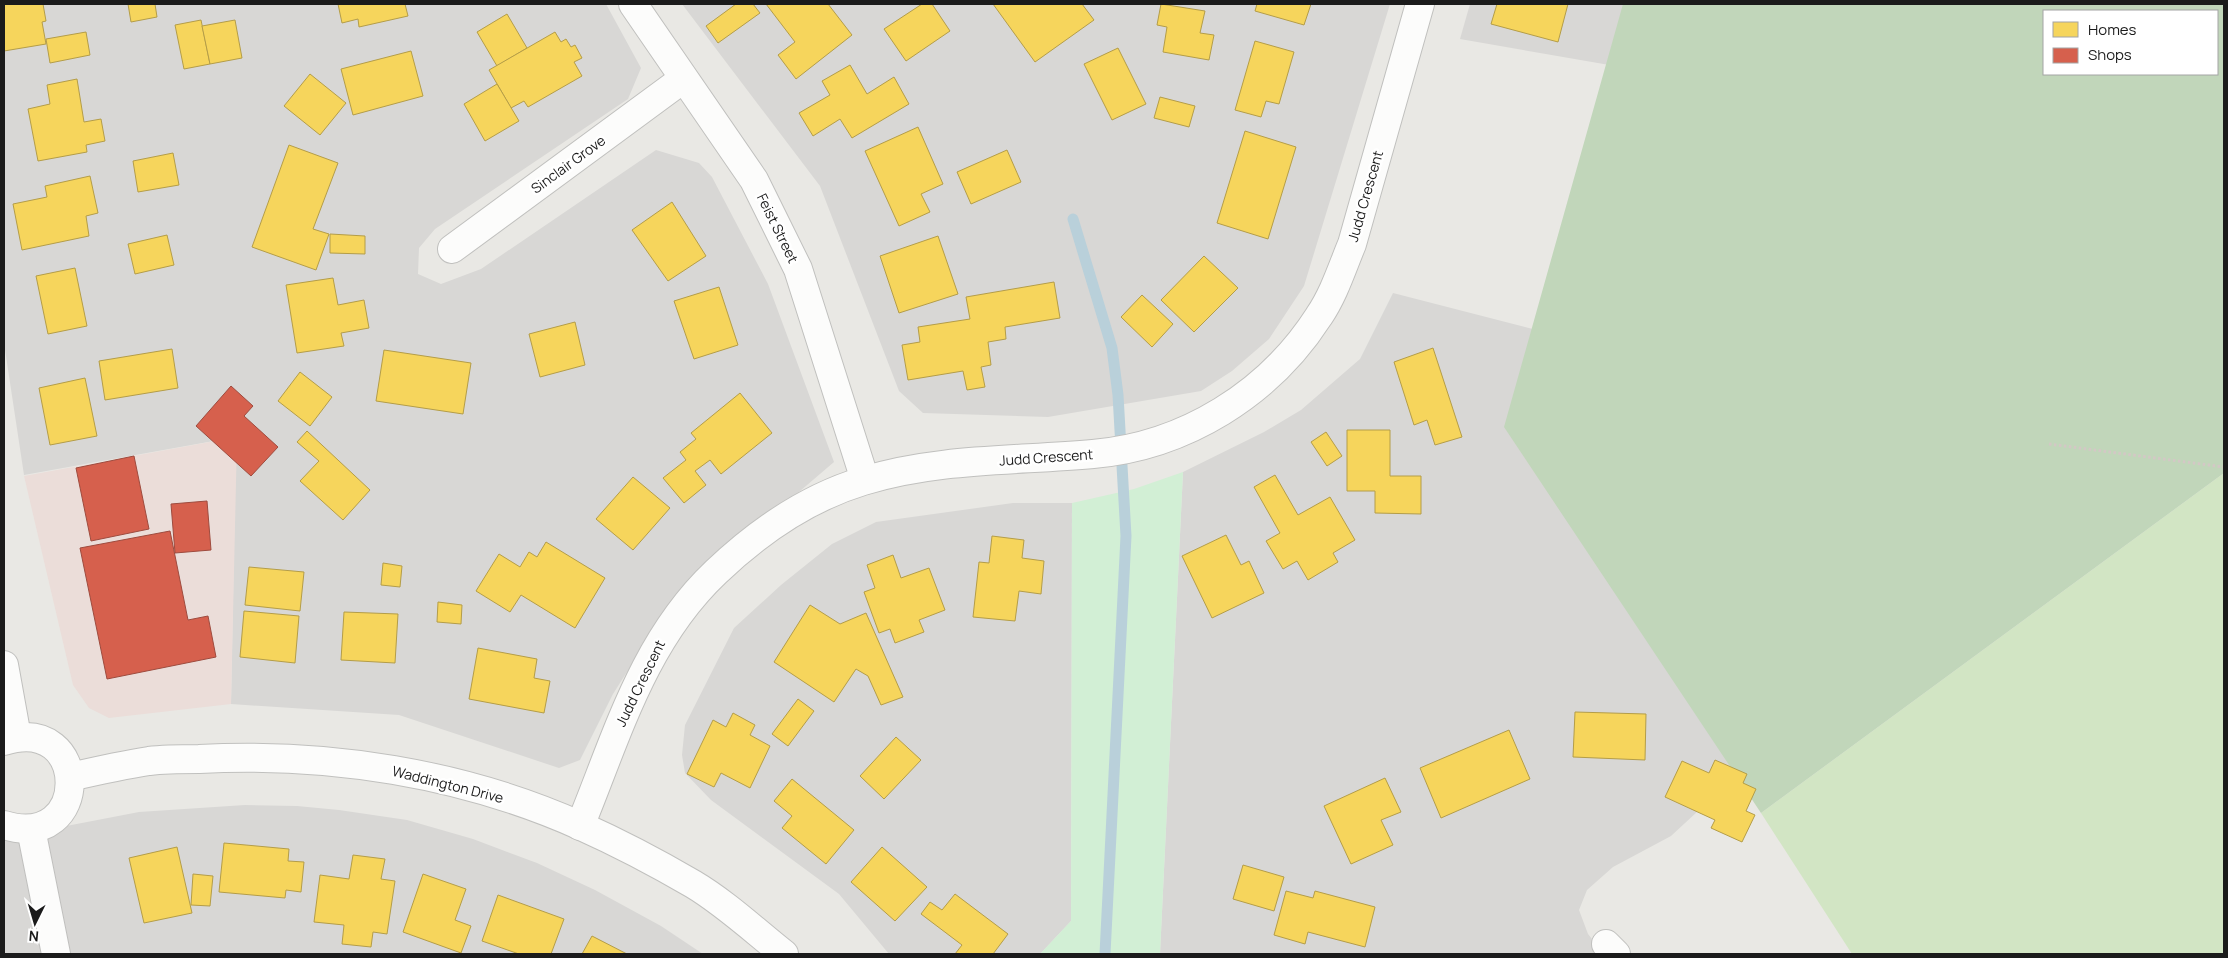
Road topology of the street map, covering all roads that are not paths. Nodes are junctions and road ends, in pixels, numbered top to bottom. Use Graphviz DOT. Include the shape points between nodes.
graph roads {
  1 [pos="633,4"];
  2 [pos="1420,4"];
  3 [pos="683,80"];
  4 [pos="452,249"];
  5 [pos="866,480"];
  6 [pos="4,665"];
  7 [pos="10,739"];
  8 [pos="70,777"];
  9 [pos="4,825"];
  10 [pos="580,826"];
  11 [pos="31,829"];
  12 [pos="56,954"];
  13 [pos="784,954"];
  1 -- 3 [label="street, Feist Street"];
  2 -- 5 [label="street, Judd Crescent" via="1352,244 1338,280 1321,314 1276,370 1225,410 1196,426 1149,444 1103,453 912,469"];
  3 -- 4 [label="street, Sinclair Grove"];
  3 -- 5 [label="street, Feist Street" via="754,180 798,269"];
  5 -- 10 [label="street, Judd Crescent" via="834,491 771,526 714,573 689,601 665,632 637,684"];
  6 -- 7 [label="street"];
  7 -- 8 [label="street" via="32,736 52,746 66,763"];
  8 -- 10 [label="street, Waddington Drive" via="150,761 251,756 317,760 382,768 448,782 510,799"];
  8 -- 11 [label="street" via="70,792 65,805 44,825"];
  9 -- 11 [label="street"];
  10 -- 13 [label="street, Waddington Drive" via="694,885"];
  11 -- 12 [label="street"];
}
